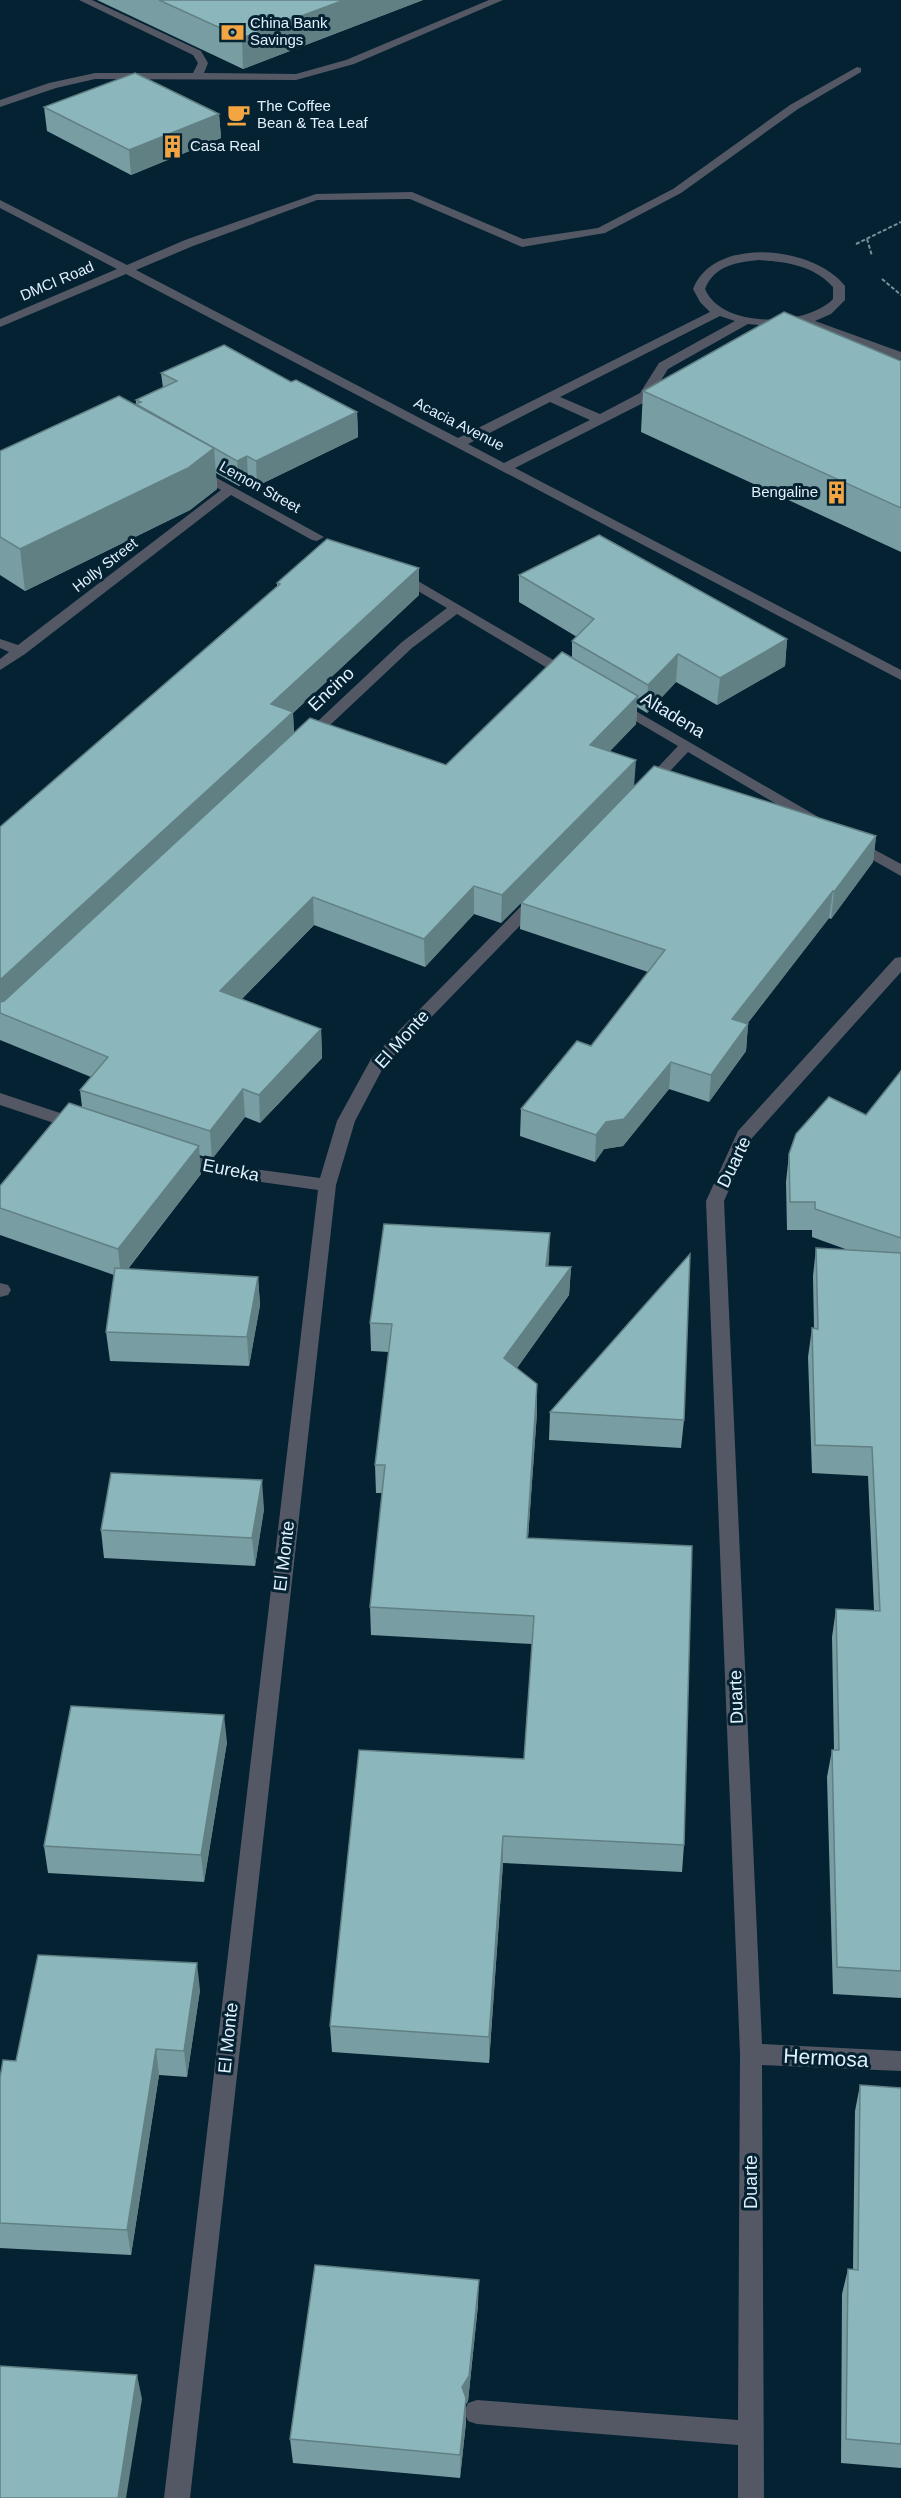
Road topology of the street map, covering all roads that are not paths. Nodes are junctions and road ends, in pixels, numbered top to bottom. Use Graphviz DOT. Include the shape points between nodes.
graph roads {
  1 [pos="84,0"];
  2 [pos="498,0"];
  3 [pos="857,70"];
  4 [pos="196,78"];
  5 [pos="0,104"];
  6 [pos="0,203"];
  7 [pos="126,270"];
  8 [pos="719,312"];
  9 [pos="745,321"];
  10 [pos="803,321"];
  11 [pos="0,323"];
  12 [pos="901,356"];
  13 [pos="550,397"];
  14 [pos="599,419"];
  15 [pos="459,443"];
  16 [pos="180,462"];
  17 [pos="506,467"];
  18 [pos="229,490"];
  19 [pos="316,537"];
  20 [pos="384,566"];
  21 [pos="456,608"];
  22 [pos="0,643"];
  23 [pos="20,651"];
  24 [pos="0,666"];
  25 [pos="901,676"];
  26 [pos="586,686"];
  27 [pos="606,698"];
  28 [pos="686,746"];
  29 [pos="295,750"];
  30 [pos="636,797"];
  31 [pos="901,870"];
  32 [pos="544,892"];
  33 [pos="901,962"];
  34 [pos="0,1099"];
  35 [pos="99,1132"];
  36 [pos="165,1154"];
  37 [pos="327,1185"];
  38 [pos="751,2054"];
  39 [pos="901,2061"];
  40 [pos="477,2412"];
  41 [pos="751,2434"];
  42 [pos="177,2498"];
  43 [pos="751,2498"];
  1 -- 4 [label="street" via="197,53 202,63"];
  2 -- 4 [label="street" via="350,62 296,76"];
  3 -- 7 [label="street, DMCI Road" via="794,107 677,191 601,231 522,243 412,195 316,197 250,219"];
  4 -- 5 [label="street" via="94,76 53,85"];
  6 -- 7 [label="street, Acacia Avenue"];
  7 -- 11 [label="street, DMCI Road"];
  7 -- 15 [label="street, Acacia Avenue"];
  8 -- 9 [label="street"];
  8 -- 10 [label="street" via="705,301 699,289 702,277 735,259 784,257 829,273 840,286 839,300 826,312"];
  8 -- 13 [label="street"];
  9 -- 10 [label="street"];
  9 -- 14 [label="street" via="663,366 649,393"];
  10 -- 12 [label="street"];
  13 -- 14 [label="street"];
  13 -- 15 [label="street"];
  14 -- 17 [label="street"];
  15 -- 17 [label="street, Acacia Avenue"];
  16 -- 18 [label="street, Lemon Street"];
  17 -- 25 [label="street, Acacia Avenue"];
  18 -- 19 [label="street, Lemon Street"];
  18 -- 23 [label="street, Holly Street"];
  20 -- 21 [label="street"];
  21 -- 26 [label="street"];
  21 -- 29 [label="street, Encino" via="407,645"];
  22 -- 23 [label="street"];
  23 -- 24 [label="street, Holly Street"];
  27 -- 28 [label="street, Altadena"];
  28 -- 30 [label="street"];
  28 -- 31 [label="street, Altadena"];
  32 -- 37 [label="street, El Monte" via="377,1063 346,1122"];
  33 -- 38 [label="street, Duarte" via="744,1136 716,1201"];
  34 -- 35 [label="street"];
  36 -- 37 [label="street, Eureka" via="198,1165"];
  37 -- 42 [label="street, El Monte"];
  38 -- 39 [label="street, Hermosa"];
  38 -- 41 [label="street, Duarte"];
  40 -- 41 [label="street"];
  41 -- 43 [label="street, Duarte"];
}
